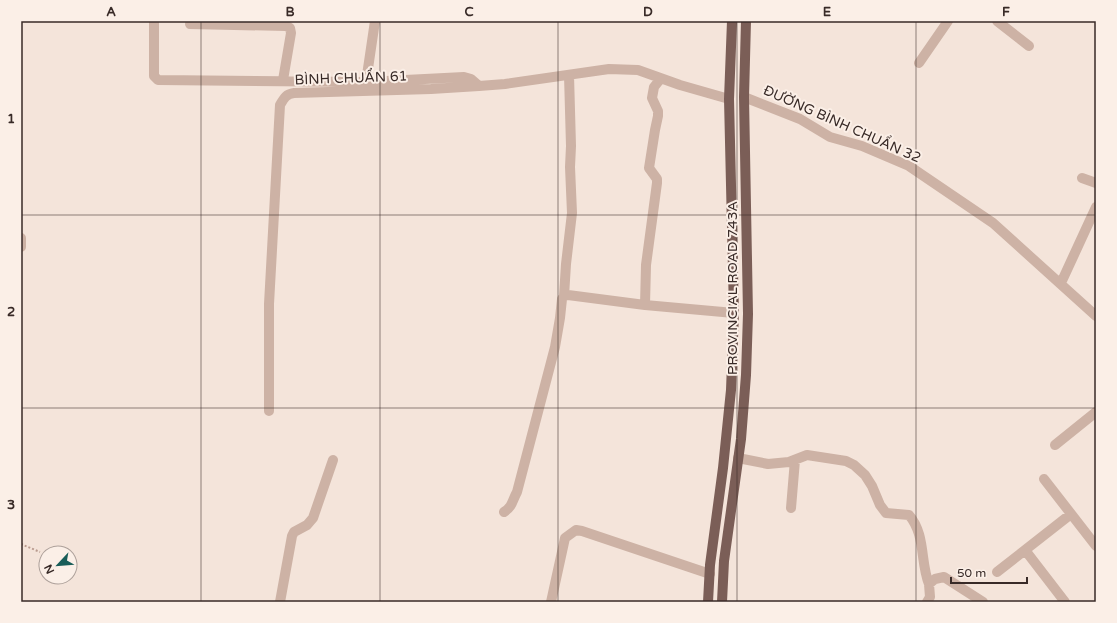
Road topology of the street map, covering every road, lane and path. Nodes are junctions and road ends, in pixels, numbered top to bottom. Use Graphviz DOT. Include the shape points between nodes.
graph roads {
  1 [pos="154,21"];
  2 [pos="375,21"];
  3 [pos="732,21"];
  4 [pos="746,21"];
  5 [pos="948,21"];
  6 [pos="997,21"];
  7 [pos="190,24"];
  8 [pos="1029,46"];
  9 [pos="919,63"];
  10 [pos="569,75"];
  11 [pos="660,78"];
  12 [pos="283,80"];
  13 [pos="366,82"];
  14 [pos="479,86"];
  15 [pos="744,96"];
  16 [pos="729,99"];
  17 [pos="1082,178"];
  18 [pos="1096,183"];
  19 [pos="1096,207"];
  20 [pos="21,238"];
  21 [pos="21,247"];
  22 [pos="1061,283"];
  23 [pos="564,296"];
  24 [pos="645,305"];
  25 [pos="734,313"];
  26 [pos="1096,316"];
  27 [pos="269,411"];
  28 [pos="1096,412"];
  29 [pos="1055,445"];
  30 [pos="738,458"];
  31 [pos="333,460"];
  32 [pos="795,460"];
  33 [pos="1044,479"];
  34 [pos="791,508"];
  35 [pos="504,512"];
  36 [pos="1072,514"];
  37 [pos="21,544"];
  38 [pos="1096,546"];
  39 [pos="1026,550"];
  40 [pos="38,551"];
  41 [pos="997,572"];
  42 [pos="710,574"];
  43 [pos="929,584"];
  44 [pos="280,602"];
  45 [pos="551,602"];
  46 [pos="708,602"];
  47 [pos="722,602"];
  48 [pos="927,602"];
  49 [pos="983,602"];
  50 [pos="1065,602"];
  1 -- 12 [label="street" via="154,76 158,80"];
  2 -- 13 [label="street"];
  3 -- 16 [label="main road, PROVINCIAL ROAD 743A"];
  4 -- 15 [label="main road, PROVINCIAL ROAD 743A"];
  5 -- 9 [label="street"];
  6 -- 8 [label="street"];
  7 -- 12 [label="street" via="290,28"];
  10 -- 11 [label="street, BÌNH CHUẨN 61" via="609,69 638,70"];
  10 -- 14 [label="street, BÌNH CHUẨN 61"];
  10 -- 23 [label="street" via="572,213"];
  11 -- 16 [label="street, BÌNH CHUẨN 61"];
  11 -- 24 [label="street" via="654,87 652,98 658,116 649,168 657,183 646,265"];
  12 -- 13 [label="street"];
  13 -- 14 [label="street" via="464,77"];
  14 -- 27 [label="street, BÌNH CHUẨN 61" via="423,90 294,92 284,98 280,105 269,304"];
  15 -- 22 [label="street, ĐƯỜNG BÌNH CHUẨN 32" via="800,119 830,136 862,146 909,166 993,223"];
  15 -- 30 [label="main road, PROVINCIAL ROAD 743A" via="748,314 746,375"];
  16 -- 25 [label="main road, PROVINCIAL ROAD 743A"];
  17 -- 18 [label="street"];
  19 -- 22 [label="street"];
  20 -- 21 [label="street"];
  22 -- 26 [label="street, ĐƯỜNG BÌNH CHUẨN 32"];
  23 -- 24 [label="street"];
  23 -- 35 [label="street" via="554,347 517,492 512,504"];
  24 -- 25 [label="street"];
  25 -- 42 [label="main road, PROVINCIAL ROAD 743A" via="731,390"];
  28 -- 29 [label="street"];
  30 -- 32 [label="street" via="768,464"];
  30 -- 47 [label="main road, PROVINCIAL ROAD 743A" via="724,561"];
  31 -- 44 [label="street" via="313,518 292,536"];
  32 -- 34 [label="street"];
  32 -- 43 [label="street" via="807,455 846,461 865,475 886,513 910,516 920,535 925,575"];
  33 -- 36 [label="street"];
  36 -- 38 [label="street"];
  36 -- 39 [label="street"];
  37 -- 40 [label="path"];
  39 -- 41 [label="street"];
  39 -- 50 [label="street"];
  42 -- 45 [label="street" via="576,530 565,538"];
  42 -- 46 [label="main road, PROVINCIAL ROAD 743A"];
  43 -- 48 [label="street" via="930,598"];
  43 -- 49 [label="street" via="944,577"];
}
